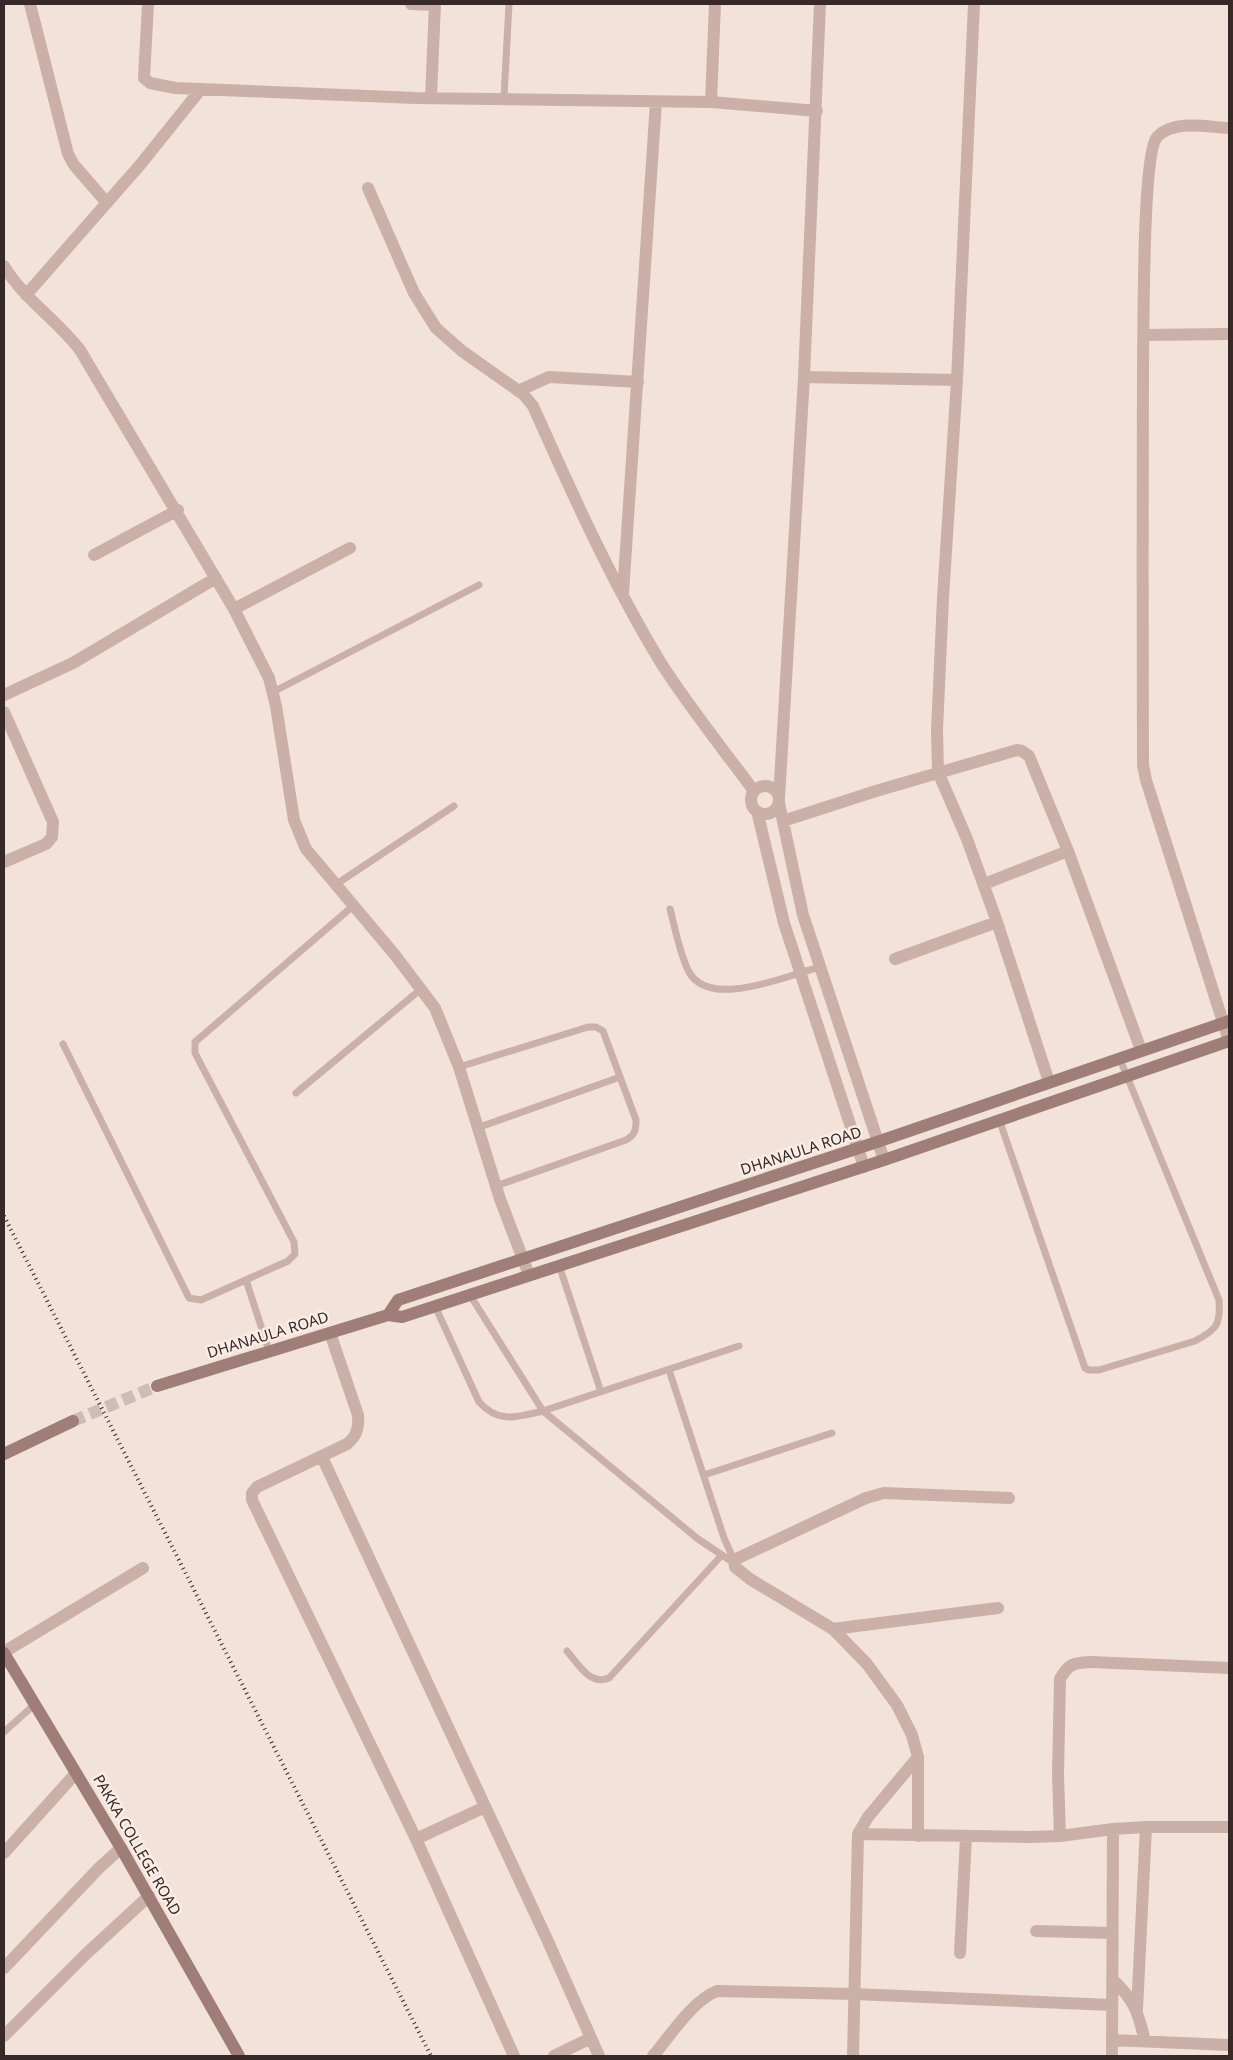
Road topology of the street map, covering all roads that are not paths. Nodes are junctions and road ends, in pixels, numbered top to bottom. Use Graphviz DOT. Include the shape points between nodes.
graph roads {
  1 [pos="30,4"];
  2 [pos="148,4"];
  3 [pos="411,4"];
  4 [pos="435,4"];
  5 [pos="508,4"];
  6 [pos="715,4"];
  7 [pos="820,4"];
  8 [pos="974,4"];
  9 [pos="201,89"];
  10 [pos="431,97"];
  11 [pos="504,98"];
  12 [pos="656,102"];
  13 [pos="711,102"];
  14 [pos="817,111"];
  15 [pos="1229,128"];
  16 [pos="368,188"];
  17 [pos="107,203"];
  18 [pos="4,266"];
  19 [pos="26,295"];
  20 [pos="1229,334"];
  21 [pos="1144,335"];
  22 [pos="804,377"];
  23 [pos="957,380"];
  24 [pos="638,382"];
  25 [pos="518,391"];
  26 [pos="178,510"];
  27 [pos="350,548"];
  28 [pos="94,555"];
  29 [pos="216,578"];
  30 [pos="479,585"];
  31 [pos="623,594"];
  32 [pos="234,609"];
  33 [pos="273,692"];
  34 [pos="4,695"];
  35 [pos="4,712"];
  36 [pos="938,772"];
  37 [pos="754,792"];
  38 [pos="779,801"];
  39 [pos="454,806"];
  40 [pos="756,811"];
  41 [pos="782,821"];
  42 [pos="1068,851"];
  43 [pos="4,862"];
  44 [pos="984,884"];
  45 [pos="335,885"];
  46 [pos="353,906"];
  47 [pos="670,909"];
  48 [pos="998,922"];
  49 [pos="894,959"];
  50 [pos="820,967"];
  51 [pos="799,972"];
  52 [pos="421,989"];
  53 [pos="1226,1022"];
  54 [pos="1229,1041"];
  55 [pos="62,1044"];
  56 [pos="1141,1050"];
  57 [pos="1119,1057"];
  58 [pos="458,1067"];
  59 [pos="620,1077"];
  60 [pos="1127,1077"];
  61 [pos="1049,1082"];
  62 [pos="296,1093"];
  63 [pos="1000,1122"];
  64 [pos="478,1128"];
  65 [pos="877,1142"];
  66 [pos="857,1149"];
  67 [pos="884,1160"];
  68 [pos="864,1167"];
  69 [pos="496,1186"];
  70 [pos="522,1260"];
  71 [pos="558,1265"];
  72 [pos="529,1275"];
  73 [pos="246,1280"];
  74 [pos="470,1295"];
  75 [pos="435,1306"];
  76 [pos="388,1315"];
  77 [pos="330,1332"];
  78 [pos="739,1346"];
  79 [pos="270,1351"];
  80 [pos="669,1370"];
  81 [pos="158,1386"];
  82 [pos="601,1392"];
  83 [pos="543,1411"];
  84 [pos="74,1420"];
  85 [pos="832,1433"];
  86 [pos="4,1454"];
  87 [pos="322,1457"];
  88 [pos="704,1475"];
  89 [pos="1009,1498"];
  90 [pos="721,1556"];
  91 [pos="734,1562"];
  92 [pos="143,1568"];
  93 [pos="998,1608"];
  94 [pos="834,1629"];
  95 [pos="567,1651"];
  96 [pos="5,1657"];
  97 [pos="1229,1668"];
  98 [pos="34,1704"];
  99 [pos="4,1732"];
  100 [pos="918,1757"];
  101 [pos="76,1773"];
  102 [pos="485,1807"];
  103 [pos="1146,1826"];
  104 [pos="1229,1827"];
  105 [pos="1113,1828"];
  106 [pos="858,1834"];
  107 [pos="918,1836"];
  108 [pos="1060,1836"];
  109 [pos="966,1837"];
  110 [pos="416,1838"];
  111 [pos="121,1848"];
  112 [pos="4,1854"];
  113 [pos="148,1896"];
  114 [pos="1036,1930"];
  115 [pos="1112,1933"];
  116 [pos="960,1953"];
  117 [pos="4,1968"];
  118 [pos="1112,1978"];
  119 [pos="854,1994"];
  120 [pos="1112,2005"];
  121 [pos="1137,2010"];
  122 [pos="4,2036"];
  123 [pos="590,2038"];
  124 [pos="1112,2040"];
  125 [pos="1145,2041"];
  126 [pos="1229,2045"];
  127 [pos="239,2056"];
  128 [pos="514,2056"];
  129 [pos="554,2056"];
  130 [pos="599,2056"];
  131 [pos="653,2056"];
  132 [pos="853,2056"];
  133 [pos="1112,2056"];
  1 -- 17 [label="street" via="68,154"];
  2 -- 9 [label="street" via="145,79 157,85"];
  3 -- 4 [label="street"];
  4 -- 10 [label="street"];
  5 -- 11 [label="lane"];
  6 -- 13 [label="street"];
  7 -- 14 [label="street"];
  8 -- 23 [label="street"];
  9 -- 10 [label="street"];
  9 -- 17 [label="street"];
  10 -- 11 [label="street"];
  11 -- 12 [label="street"];
  12 -- 13 [label="street"];
  12 -- 24 [label="street"];
  13 -- 14 [label="street"];
  14 -- 22 [label="street"];
  15 -- 21 [label="street" via="1172,127 1153,143 1147,206"];
  16 -- 25 [label="street" via="414,293 436,328"];
  17 -- 19 [label="street"];
  18 -- 19 [label="street"];
  19 -- 26 [label="street" via="61,327 80,350"];
  20 -- 21 [label="street"];
  21 -- 53 [label="street" via="1143,765"];
  22 -- 23 [label="street"];
  22 -- 38 [label="street"];
  23 -- 36 [label="street" via="943,598"];
  24 -- 25 [label="street" via="549,377"];
  24 -- 31 [label="street"];
  25 -- 31 [label="street" via="533,406 588,530"];
  26 -- 28 [label="street"];
  26 -- 29 [label="street"];
  27 -- 32 [label="street"];
  29 -- 32 [label="street"];
  29 -- 34 [label="street" via="73,662"];
  30 -- 33 [label="lane"];
  31 -- 37 [label="street" via="662,665"];
  32 -- 33 [label="street"];
  33 -- 45 [label="street" via="296,827 306,849"];
  35 -- 43 [label="street" via="53,822 52,837 46,844"];
  36 -- 41 [label="street"];
  36 -- 42 [label="street" via="1017,750 1024,751 1029,756"];
  36 -- 44 [label="street"];
  37 -- 38 [label="street" via="768,786 777,793"];
  37 -- 40 [label="street" via="751,802"];
  38 -- 40 [label="street" via="772,812 762,814"];
  38 -- 41 [label="street"];
  39 -- 45 [label="lane"];
  40 -- 51 [label="street"];
  41 -- 50 [label="street" via="803,915"];
  42 -- 44 [label="street"];
  42 -- 56 [label="street"];
  44 -- 48 [label="street"];
  45 -- 46 [label="street"];
  46 -- 52 [label="street"];
  46 -- 73 [label="lane" via="195,1042 195,1053 296,1248 288,1261"];
  47 -- 51 [label="lane" via="690,973 705,987 725,990 747,988"];
  48 -- 49 [label="street"];
  48 -- 61 [label="street"];
  50 -- 51 [label="lane"];
  50 -- 65 [label="street"];
  51 -- 66 [label="street"];
  52 -- 58 [label="street" via="435,1008"];
  52 -- 62 [label="lane"];
  53 -- 54 [label="street"];
  53 -- 56 [label="street, DHANAULA ROAD"];
  54 -- 60 [label="street, DHANAULA ROAD"];
  55 -- 73 [label="lane" via="184,1292 189,1298 201,1300"];
  56 -- 57 [label="street, DHANAULA ROAD"];
  57 -- 60 [label="lane"];
  57 -- 61 [label="street, DHANAULA ROAD"];
  58 -- 59 [label="lane" via="596,1027 603,1031"];
  58 -- 64 [label="street"];
  59 -- 64 [label="lane"];
  59 -- 69 [label="lane" via="636,1120 632,1136"];
  60 -- 63 [label="street, DHANAULA ROAD"];
  60 -- 63 [label="lane" via="1218,1300 1220,1315 1216,1328 1195,1341 1099,1370 1085,1368"];
  61 -- 65 [label="street, DHANAULA ROAD"];
  63 -- 67 [label="street, DHANAULA ROAD"];
  64 -- 69 [label="street"];
  65 -- 66 [label="street, DHANAULA ROAD"];
  65 -- 67 [label="street"];
  66 -- 68 [label="street"];
  66 -- 70 [label="street, DHANAULA ROAD"];
  67 -- 68 [label="street, DHANAULA ROAD"];
  68 -- 71 [label="street, DHANAULA ROAD"];
  69 -- 70 [label="street"];
  70 -- 72 [label="street"];
  70 -- 76 [label="street, DHANAULA ROAD" via="398,1300"];
  71 -- 72 [label="street, DHANAULA ROAD"];
  71 -- 82 [label="lane"];
  72 -- 74 [label="street, DHANAULA ROAD"];
  73 -- 79 [label="lane"];
  74 -- 75 [label="street, DHANAULA ROAD"];
  74 -- 83 [label="lane"];
  75 -- 76 [label="street, DHANAULA ROAD" via="402,1318"];
  75 -- 83 [label="lane" via="479,1402 488,1412 501,1417 518,1417"];
  76 -- 77 [label="street, DHANAULA ROAD"];
  77 -- 79 [label="street, DHANAULA ROAD"];
  77 -- 87 [label="street" via="359,1426 354,1438"];
  78 -- 80 [label="lane"];
  79 -- 81 [label="street, DHANAULA ROAD"];
  80 -- 82 [label="lane"];
  80 -- 88 [label="lane"];
  82 -- 83 [label="lane"];
  83 -- 90 [label="lane"];
  84 -- 86 [label="street"];
  85 -- 88 [label="lane"];
  87 -- 102 [label="street"];
  87 -- 110 [label="street" via="257,1488 252,1493 252,1500"];
  88 -- 91 [label="lane"];
  89 -- 91 [label="street" via="884,1493 866,1498"];
  90 -- 91 [label="lane"];
  90 -- 95 [label="lane" via="609,1678 602,1681 590,1677"];
  91 -- 94 [label="street" via="737,1569 750,1579"];
  92 -- 96 [label="street"];
  93 -- 94 [label="street"];
  94 -- 100 [label="street" via="867,1664 897,1704 912,1735"];
  96 -- 98 [label="street, PAKKA COLLEGE ROAD"];
  97 -- 108 [label="street" via="1091,1662 1066,1668 1060,1678"];
  98 -- 99 [label="lane"];
  98 -- 101 [label="street, PAKKA COLLEGE ROAD"];
  100 -- 106 [label="street" via="868,1817"];
  100 -- 107 [label="street"];
  101 -- 111 [label="street, PAKKA COLLEGE ROAD"];
  101 -- 112 [label="street"];
  102 -- 110 [label="street"];
  102 -- 123 [label="street"];
  103 -- 104 [label="street"];
  103 -- 105 [label="street"];
  103 -- 121 [label="street"];
  105 -- 108 [label="street"];
  105 -- 115 [label="street"];
  106 -- 107 [label="street"];
  106 -- 119 [label="street"];
  107 -- 109 [label="street"];
  108 -- 109 [label="street"];
  109 -- 116 [label="street"];
  110 -- 128 [label="street"];
  111 -- 113 [label="street, PAKKA COLLEGE ROAD"];
  111 -- 117 [label="street"];
  113 -- 122 [label="street"];
  113 -- 127 [label="street, PAKKA COLLEGE ROAD"];
  114 -- 115 [label="street"];
  115 -- 118 [label="street"];
  118 -- 120 [label="street"];
  118 -- 121 [label="street"];
  119 -- 120 [label="street"];
  119 -- 131 [label="street" via="717,1991 699,2002"];
  119 -- 132 [label="street"];
  120 -- 124 [label="street"];
  121 -- 125 [label="street"];
  123 -- 129 [label="street"];
  123 -- 130 [label="street"];
  124 -- 125 [label="street"];
  124 -- 133 [label="street"];
  125 -- 126 [label="street"];
}
